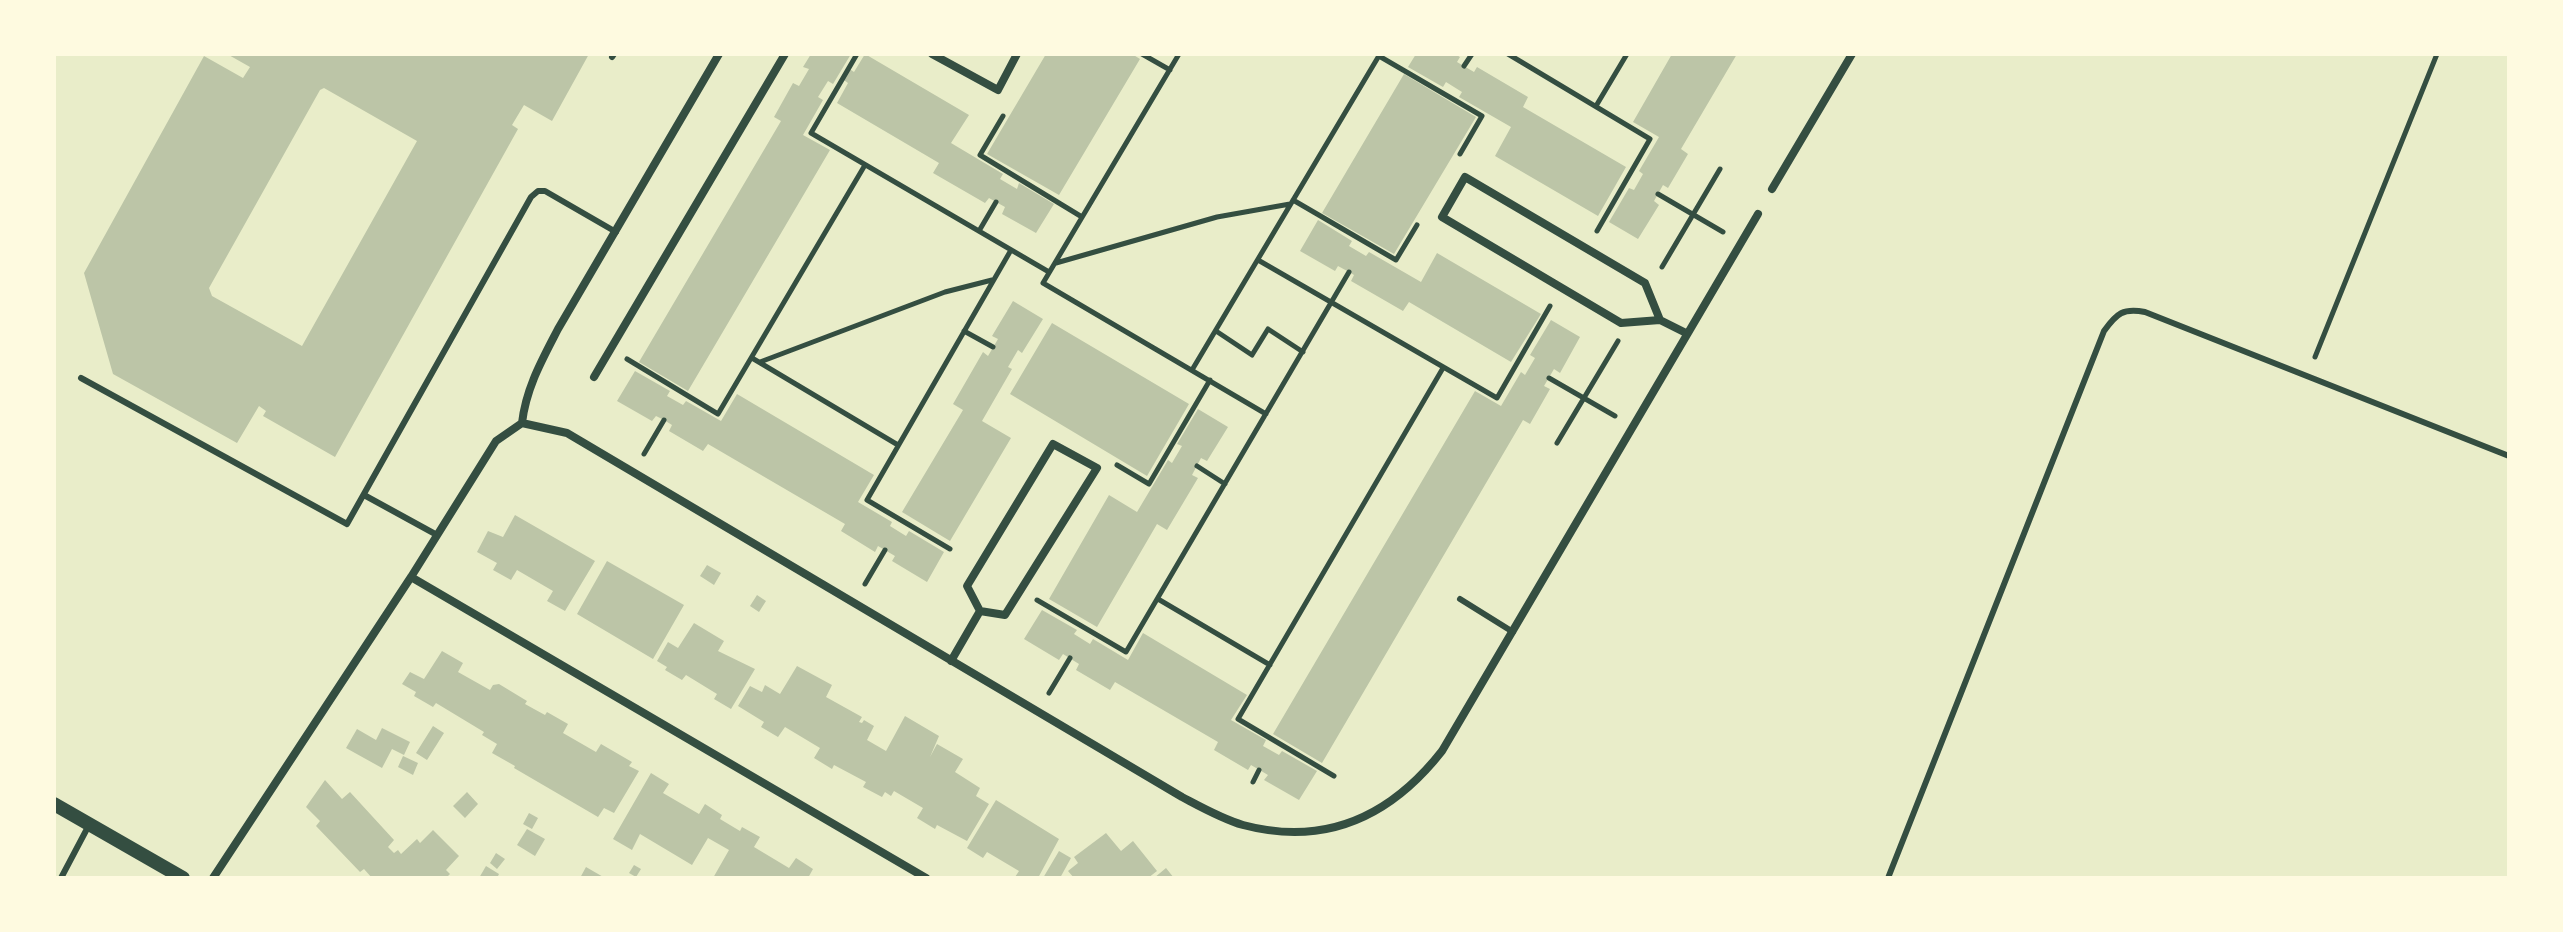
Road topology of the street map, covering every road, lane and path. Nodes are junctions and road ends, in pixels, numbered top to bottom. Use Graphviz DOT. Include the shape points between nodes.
graph roads {
  1 [pos="719,54"];
  2 [pos="785,54"];
  3 [pos="857,54"];
  4 [pos="932,54"];
  5 [pos="1017,54"];
  6 [pos="1142,54"];
  7 [pos="1179,54"];
  8 [pos="1472,54"];
  9 [pos="1508,54"];
  10 [pos="1627,54"];
  11 [pos="1852,54"];
  12 [pos="2437,54"];
  13 [pos="1380,55"];
  14 [pos="1464,66"];
  15 [pos="1170,70"];
  16 [pos="1596,106"];
  17 [pos="1003,116"];
  18 [pos="1460,154"];
  19 [pos="865,165"];
  20 [pos="1720,169"];
  21 [pos="1772,189"];
  22 [pos="1658,194"];
  23 [pos="996,202"];
  24 [pos="1292,202"];
  25 [pos="1693,214"];
  26 [pos="1758,214"];
  27 [pos="1082,217"];
  28 [pos="1417,225"];
  29 [pos="979,231"];
  30 [pos="616,232"];
  31 [pos="1596,232"];
  32 [pos="1723,232"];
  33 [pos="1011,250"];
  34 [pos="1258,260"];
  35 [pos="1055,263"];
  36 [pos="1662,267"];
  37 [pos="1049,272"];
  38 [pos="1349,272"];
  39 [pos="994,279"];
  40 [pos="1553,302"];
  41 [pos="1332,303"];
  42 [pos="1660,320"];
  43 [pos="964,331"];
  44 [pos="1216,331"];
  45 [pos="1686,333"];
  46 [pos="1618,340"];
  47 [pos="993,347"];
  48 [pos="1303,352"];
  49 [pos="622,356"];
  50 [pos="752,358"];
  51 [pos="760,362"];
  52 [pos="1443,368"];
  53 [pos="1192,370"];
  54 [pos="594,377"];
  55 [pos="2307,377"];
  56 [pos="81,378"];
  57 [pos="1549,378"];
  58 [pos="1210,380"];
  59 [pos="1584,398"];
  60 [pos="1266,414"];
  61 [pos="1616,417"];
  62 [pos="664,420"];
  63 [pos="522,423"];
  64 [pos="1557,443"];
  65 [pos="898,445"];
  66 [pos="644,454"];
  67 [pos="2509,456"];
  68 [pos="1113,462"];
  69 [pos="1197,466"];
  70 [pos="1225,484"];
  71 [pos="364,495"];
  72 [pos="437,535"];
  73 [pos="950,549"];
  74 [pos="885,550"];
  75 [pos="411,577"];
  76 [pos="864,585"];
  77 [pos="1033,597"];
  78 [pos="1158,599"];
  79 [pos="1460,599"];
  80 [pos="980,611"];
  81 [pos="1513,632"];
  82 [pos="1070,658"];
  83 [pos="951,661"];
  84 [pos="1270,665"];
  85 [pos="1049,693"];
  86 [pos="1259,770"];
  87 [pos="1334,776"];
  88 [pos="1253,782"];
  89 [pos="54,804"];
  90 [pos="89,825"];
  91 [pos="61,878"];
  92 [pos="183,878"];
  93 [pos="213,878"];
  94 [pos="926,878"];
  95 [pos="1888,878"];
  1 -- 30 [label="street"];
  2 -- 54 [label="street"];
  3 -- 19 [label="path" via="811,133"];
  4 -- 5 [label="street" via="998,90"];
  6 -- 15 [label="path"];
  7 -- 15 [label="path"];
  8 -- 14 [label="path"];
  9 -- 16 [label="path"];
  10 -- 16 [label="path"];
  11 -- 21 [label="street"];
  12 -- 55 [label="path"];
  13 -- 18 [label="path" via="1482,116"];
  13 -- 24 [label="path"];
  15 -- 27 [label="path"];
  16 -- 31 [label="path" via="1650,139"];
  17 -- 27 [label="path" via="980,155"];
  19 -- 29 [label="path"];
  19 -- 50 [label="path"];
  20 -- 25 [label="path"];
  22 -- 25 [label="path"];
  23 -- 29 [label="path"];
  24 -- 28 [label="path" via="1396,260"];
  24 -- 34 [label="path"];
  24 -- 35 [label="path" via="1217,217"];
  25 -- 32 [label="path"];
  25 -- 36 [label="path"];
  26 -- 45 [label="street"];
  27 -- 35 [label="path"];
  29 -- 33 [label="path"];
  30 -- 63 [label="street" via="535,374"];
  30 -- 71 [label="lane" via="545,191 531,197"];
  33 -- 37 [label="path"];
  33 -- 39 [label="path"];
  34 -- 41 [label="path"];
  34 -- 44 [label="path"];
  35 -- 37 [label="path"];
  37 -- 53 [label="path" via="1043,283"];
  38 -- 41 [label="path"];
  39 -- 43 [label="path"];
  39 -- 51 [label="path" via="945,292"];
  40 -- 52 [label="path" via="1497,398"];
  41 -- 48 [label="path"];
  41 -- 52 [label="path"];
  42 -- 42 [label="street" via="1645,283 1465,177 1442,217 1621,323"];
  42 -- 45 [label="street"];
  43 -- 47 [label="path"];
  43 -- 65 [label="path"];
  44 -- 48 [label="path" via="1252,355 1268,329"];
  44 -- 53 [label="path"];
  45 -- 81 [label="street"];
  46 -- 59 [label="path"];
  48 -- 60 [label="path"];
  49 -- 50 [label="path" via="718,414"];
  50 -- 51 [label="path"];
  51 -- 65 [label="path"];
  52 -- 84 [label="path"];
  53 -- 58 [label="path"];
  55 -- 67 [label="lane"];
  55 -- 95 [label="lane" via="2145,312 2130,309 2114,317 2104,331"];
  56 -- 71 [label="lane" via="347,524"];
  57 -- 59 [label="path"];
  58 -- 60 [label="path"];
  58 -- 68 [label="path" via="1149,484"];
  59 -- 61 [label="path"];
  59 -- 64 [label="path"];
  60 -- 70 [label="path"];
  62 -- 66 [label="path"];
  63 -- 72 [label="street" via="496,441"];
  63 -- 83 [label="street" via="567,433"];
  65 -- 73 [label="path" via="867,500"];
  69 -- 70 [label="path"];
  70 -- 78 [label="path"];
  71 -- 72 [label="lane"];
  72 -- 75 [label="street"];
  74 -- 76 [label="path"];
  75 -- 93 [label="street"];
  75 -- 94 [label="street"];
  77 -- 78 [label="path" via="1126,652"];
  78 -- 84 [label="path"];
  79 -- 81 [label="lane"];
  80 -- 80 [label="street" via="967,586 1053,444 1097,468 1005,615"];
  80 -- 83 [label="street"];
  81 -- 83 [label="street" via="1424,774 1397,799 1371,813 1337,827 1304,832 1272,831 1210,812"];
  82 -- 85 [label="path"];
  84 -- 87 [label="path" via="1238,719"];
  86 -- 88 [label="path"];
  89 -- 90 [label="street"];
  90 -- 91 [label="lane"];
  90 -- 92 [label="street"];
}
